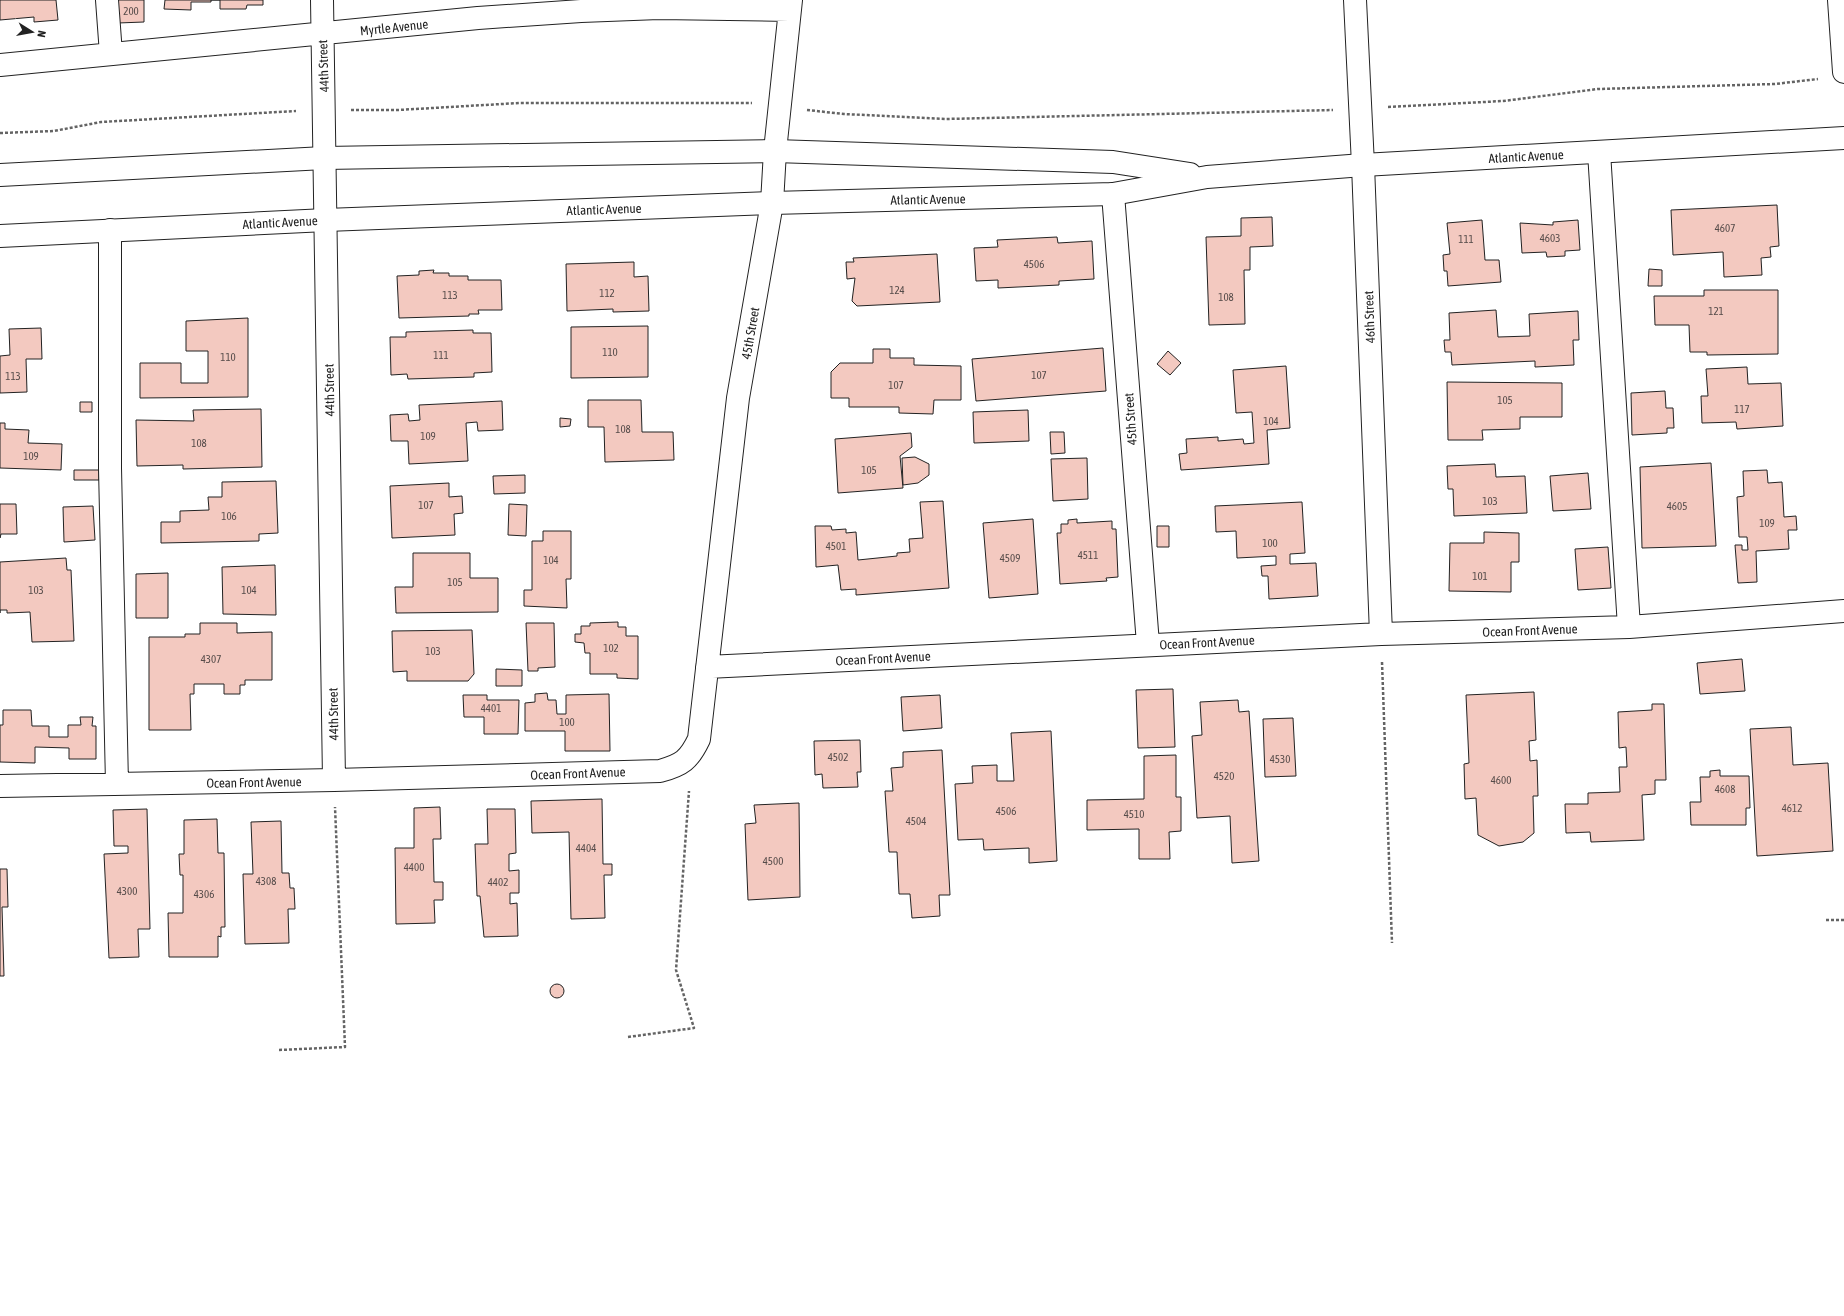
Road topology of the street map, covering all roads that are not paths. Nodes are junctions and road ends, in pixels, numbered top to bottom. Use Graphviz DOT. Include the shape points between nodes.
graph roads {
  1 [pos="107,0"];
  2 [pos="322,0"];
  3 [pos="1355,0"];
  4 [pos="1839,0"];
  5 [pos="580,5"];
  6 [pos="790,5"];
  7 [pos="322,34"];
  8 [pos="111,54"];
  9 [pos="0,65"];
  10 [pos="1844,72"];
  11 [pos="1844,138"];
  12 [pos="775,151"];
  13 [pos="1599,152"];
  14 [pos="324,158"];
  15 [pos="1363,165"];
  16 [pos="0,175"];
  17 [pos="1207,177"];
  18 [pos="1113,194"];
  19 [pos="772,202"];
  20 [pos="326,220"];
  21 [pos="110,230"];
  22 [pos="0,236"];
  23 [pos="1844,611"];
  24 [pos="1629,627"];
  25 [pos="1381,634"];
  26 [pos="1148,644"];
  27 [pos="707,667"];
  28 [pos="334,780"];
  29 [pos="117,784"];
  30 [pos="0,786"];
  1 -- 8 [label="main road"];
  2 -- 7 [label="main road, 44th Street"];
  3 -- 15 [label="main road, 46th Street"];
  4 -- 10 [label="main road"];
  5 -- 6 [label="main road, Myrtle Avenue" via="659,8"];
  5 -- 7 [label="main road, Myrtle Avenue"];
  6 -- 12 [label="main road, 45th Street"];
  7 -- 8 [label="main road, Myrtle Avenue"];
  7 -- 14 [label="main road, 44th Street"];
  8 -- 9 [label="main road, Myrtle Avenue"];
  11 -- 13 [label="main road, Atlantic Avenue"];
  12 -- 14 [label="main road, Atlantic Avenue"];
  12 -- 17 [label="main road, Atlantic Avenue" via="1113,162"];
  12 -- 19 [label="main road, 45th Street"];
  13 -- 15 [label="main road, Atlantic Avenue"];
  13 -- 24 [label="main road"];
  14 -- 16 [label="main road, Atlantic Avenue"];
  14 -- 20 [label="main road, 44th Street"];
  15 -- 17 [label="main road, Atlantic Avenue"];
  15 -- 25 [label="main road, 46th Street"];
  17 -- 18 [label="main road, Atlantic Avenue"];
  18 -- 19 [label="main road, Atlantic Avenue"];
  18 -- 26 [label="main road, 45th Street"];
  19 -- 20 [label="main road, Atlantic Avenue"];
  19 -- 27 [label="main road, 45th Street" via="738,398"];
  20 -- 21 [label="main road, Atlantic Avenue"];
  20 -- 28 [label="main road, 44th Street"];
  21 -- 22 [label="main road, Atlantic Avenue"];
  21 -- 29 [label="main road" via="110,468"];
  23 -- 24 [label="main road, Ocean Front Avenue"];
  24 -- 25 [label="main road, Ocean Front Avenue"];
  25 -- 26 [label="main road, Ocean Front Avenue"];
  26 -- 27 [label="main road, Ocean Front Avenue"];
  27 -- 28 [label="main road, Ocean Front Avenue" via="699,739 691,755 677,766 660,771"];
  28 -- 29 [label="main road, Ocean Front Avenue"];
  29 -- 30 [label="main road, Ocean Front Avenue"];
}
